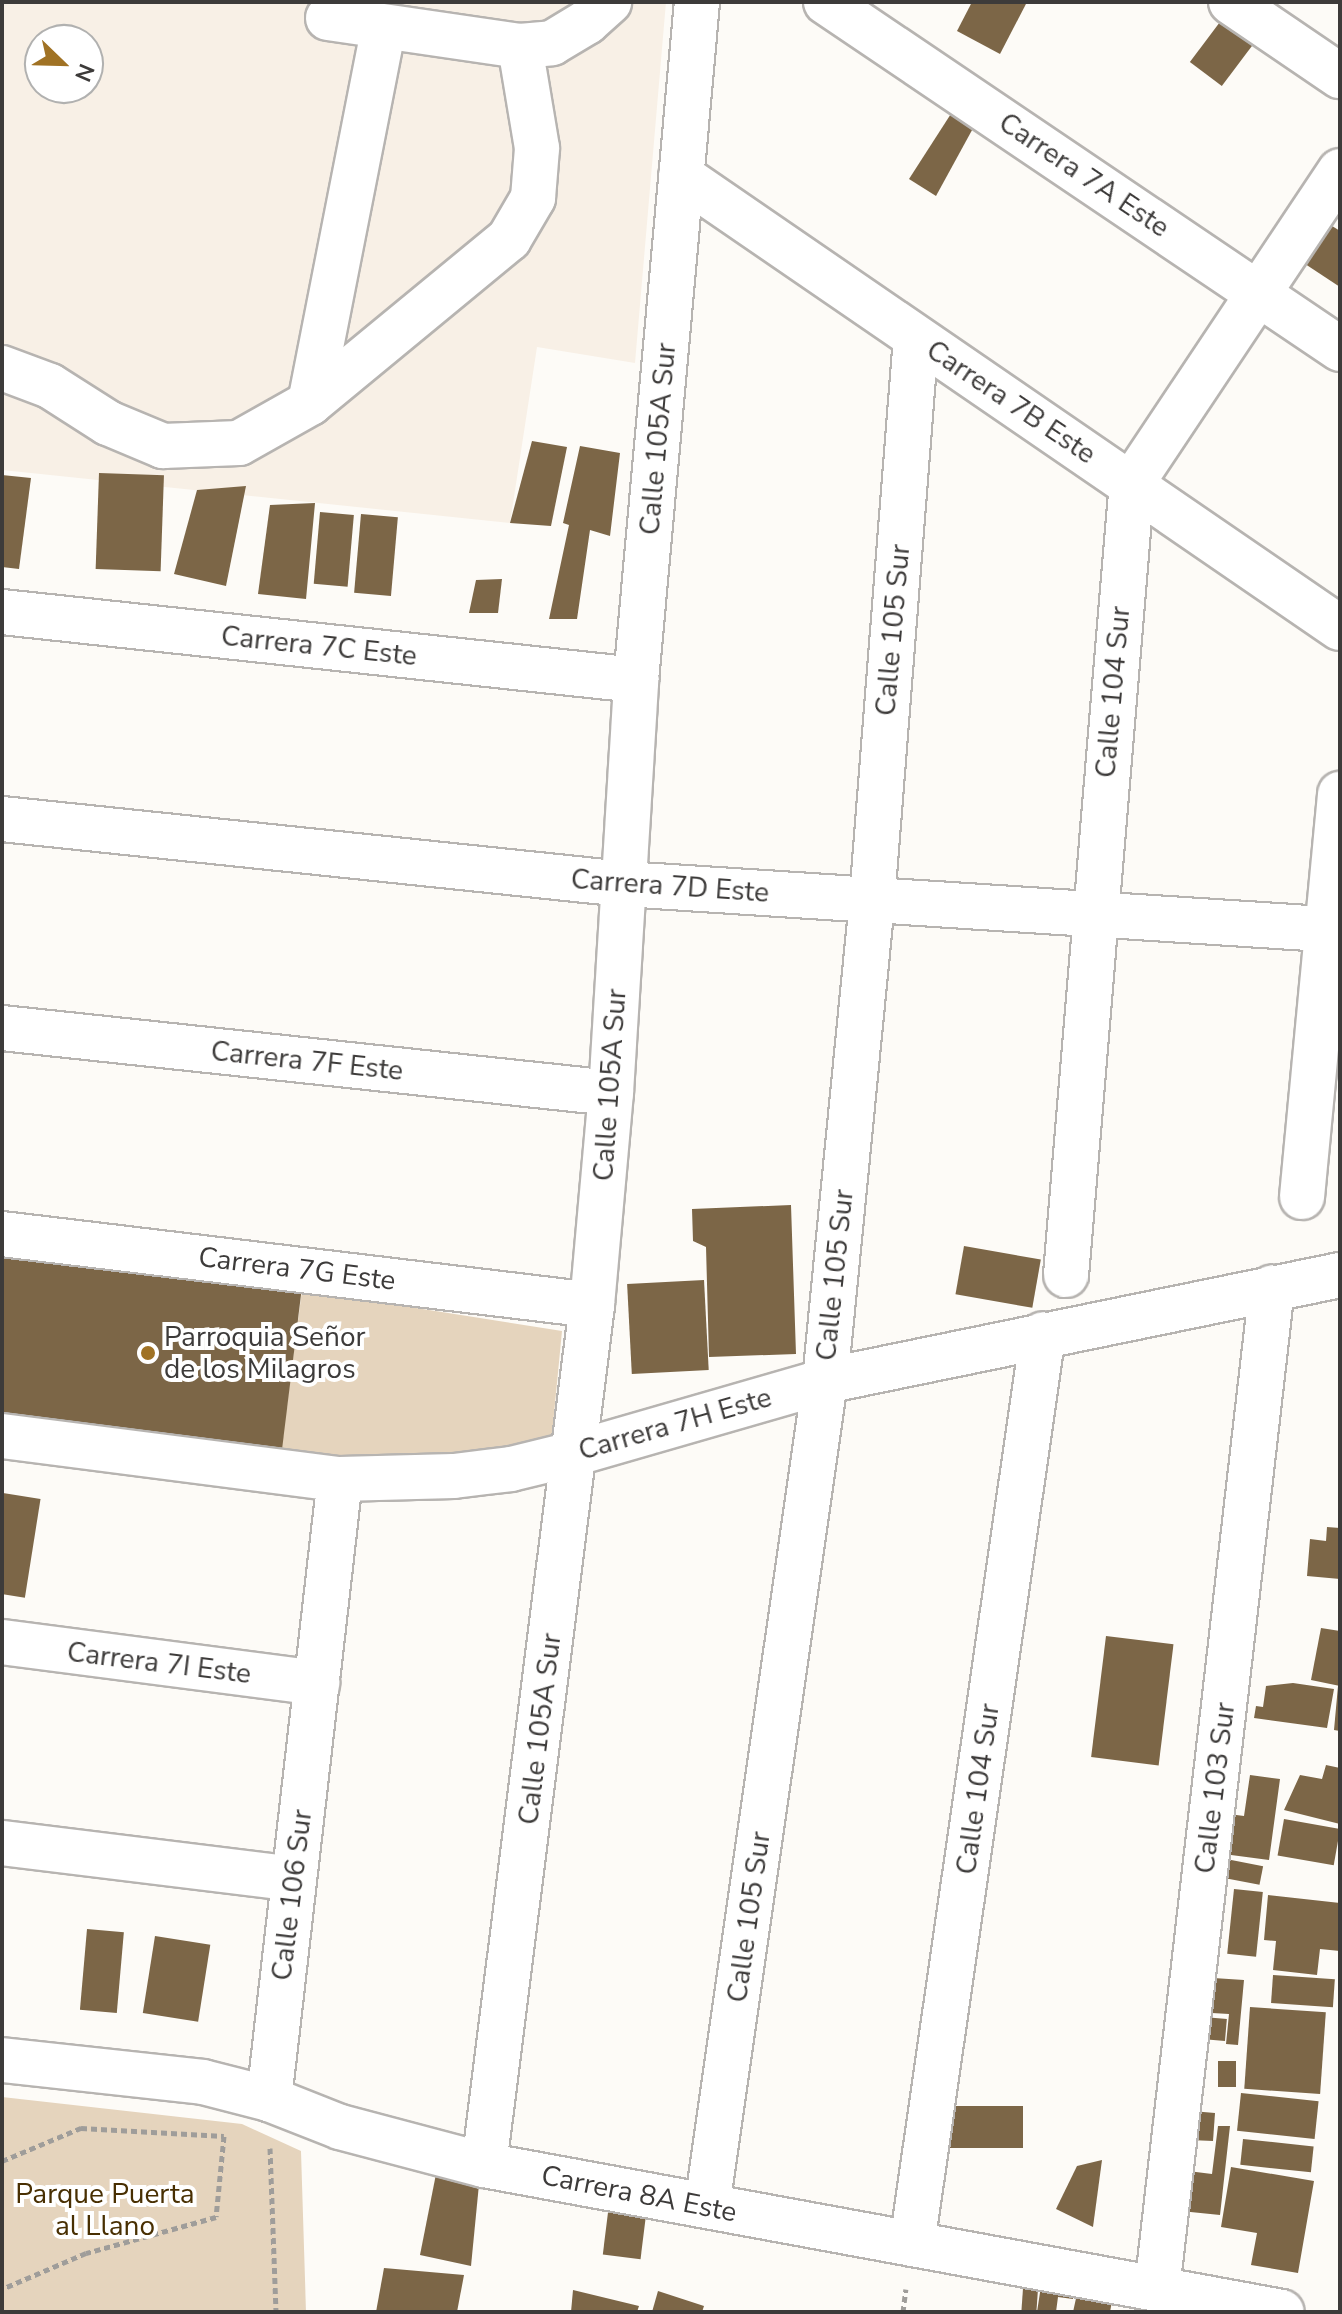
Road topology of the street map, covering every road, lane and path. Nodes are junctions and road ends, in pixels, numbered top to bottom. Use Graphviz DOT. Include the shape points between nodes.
graph roads {
  1 [pos="609,2"];
  2 [pos="697,2"];
  3 [pos="826,2"];
  4 [pos="1231,2"];
  5 [pos="328,18"];
  6 [pos="384,27"];
  7 [pos="520,46"];
  8 [pos="1340,76"];
  9 [pos="1340,171"];
  10 [pos="681,176"];
  11 [pos="1259,293"];
  12 [pos="916,339"];
  13 [pos="1340,349"];
  14 [pos="2,368"];
  15 [pos="310,403"];
  16 [pos="1132,483"];
  17 [pos="2,612"];
  18 [pos="1340,628"];
  19 [pos="636,680"];
  20 [pos="1340,794"];
  21 [pos="2,819"];
  22 [pos="624,884"];
  23 [pos="872,900"];
  24 [pos="1093,914"];
  25 [pos="1333,930"];
  26 [pos="2,1028"];
  27 [pos="611,1093"];
  28 [pos="1302,1197"];
  29 [pos="2,1234"];
  30 [pos="1066,1275"];
  31 [pos="1340,1275"];
  32 [pos="1272,1288"];
  33 [pos="592,1305"];
  34 [pos="1043,1334"];
  35 [pos="825,1381"];
  36 [pos="2,1436"];
  37 [pos="576,1453"];
  38 [pos="340,1479"];
  39 [pos="2,1642"];
  40 [pos="317,1683"];
  41 [pos="2,1843"];
  42 [pos="294,1879"];
  43 [pos="2,2060"];
  44 [pos="269,2099"];
  45 [pos="2,2161"];
  46 [pos="484,2165"];
  47 [pos="707,2206"];
  48 [pos="912,2244"];
  49 [pos="2,2289"];
  50 [pos="1157,2289"];
  51 [pos="276,2312"];
  52 [pos="1282,2312"];
  1 -- 7 [label="street" via="552,43"];
  2 -- 10 [label="street, Calle 105A Sur"];
  3 -- 11 [label="street, Carrera 7A Este"];
  4 -- 8 [label="street"];
  5 -- 6 [label="street"];
  6 -- 7 [label="street"];
  6 -- 15 [label="street"];
  7 -- 15 [label="street" via="537,148 533,198 509,239"];
  9 -- 11 [label="street, Calle 104 Sur"];
  10 -- 12 [label="street, Carrera 7B Este"];
  10 -- 19 [label="street, Calle 105A Sur"];
  11 -- 13 [label="street, Carrera 7A Este"];
  11 -- 16 [label="street, Calle 104 Sur"];
  12 -- 16 [label="street, Carrera 7B Este"];
  12 -- 23 [label="street, Calle 105 Sur"];
  14 -- 15 [label="street" via="50,386 108,423 163,446 239,443"];
  16 -- 18 [label="street, Carrera 7B Este"];
  16 -- 24 [label="street, Calle 104 Sur"];
  17 -- 19 [label="street, Carrera 7C Este"];
  19 -- 22 [label="street, Calle 105A Sur"];
  20 -- 25 [label="street"];
  21 -- 22 [label="street, Carrera 7D Este"];
  22 -- 23 [label="street, Carrera 7D Este"];
  22 -- 27 [label="street, Calle 105A Sur"];
  23 -- 24 [label="street, Carrera 7D Este"];
  23 -- 35 [label="street, Calle 105 Sur"];
  24 -- 25 [label="street, Carrera 7D Este"];
  24 -- 30 [label="street, Calle 104 Sur"];
  25 -- 28 [label="street"];
  26 -- 27 [label="street, Carrera 7F Este"];
  27 -- 33 [label="street, Calle 105A Sur"];
  29 -- 33 [label="street, Carrera 7G Este"];
  31 -- 32 [label="street, Carrera 7H Este"];
  32 -- 34 [label="street, Carrera 7H Este"];
  32 -- 50 [label="street, Calle 103 Sur"];
  33 -- 37 [label="street, Calle 105A Sur"];
  34 -- 35 [label="street, Carrera 7H Este"];
  34 -- 48 [label="street, Calle 104 Sur"];
  35 -- 37 [label="street, Carrera 7H Este"];
  35 -- 47 [label="street, Calle 105 Sur"];
  36 -- 38 [label="street, Carrera 7H Este"];
  37 -- 38 [label="street, Carrera 7H Este" via="454,1476"];
  37 -- 46 [label="street, Calle 105A Sur"];
  38 -- 40 [label="street, Calle 106 Sur"];
  39 -- 40 [label="street, Carrera 7I Este"];
  40 -- 42 [label="street, Calle 106 Sur"];
  41 -- 42 [label="street"];
  42 -- 44 [label="street, Calle 106 Sur"];
  43 -- 44 [label="street, Carrera 8A Este" via="203,2082"];
  44 -- 46 [label="street, Carrera 8A Este" via="340,2127"];
  44 -- 51 [label="path"];
  45 -- 49 [label="path" via="81,2128 224,2136 216,2217 86,2253"];
  46 -- 47 [label="street, Carrera 8A Este"];
  47 -- 48 [label="street, Carrera 8A Este"];
  48 -- 50 [label="street, Carrera 8A Este"];
  50 -- 52 [label="street, Carrera 8A Este"];
}
